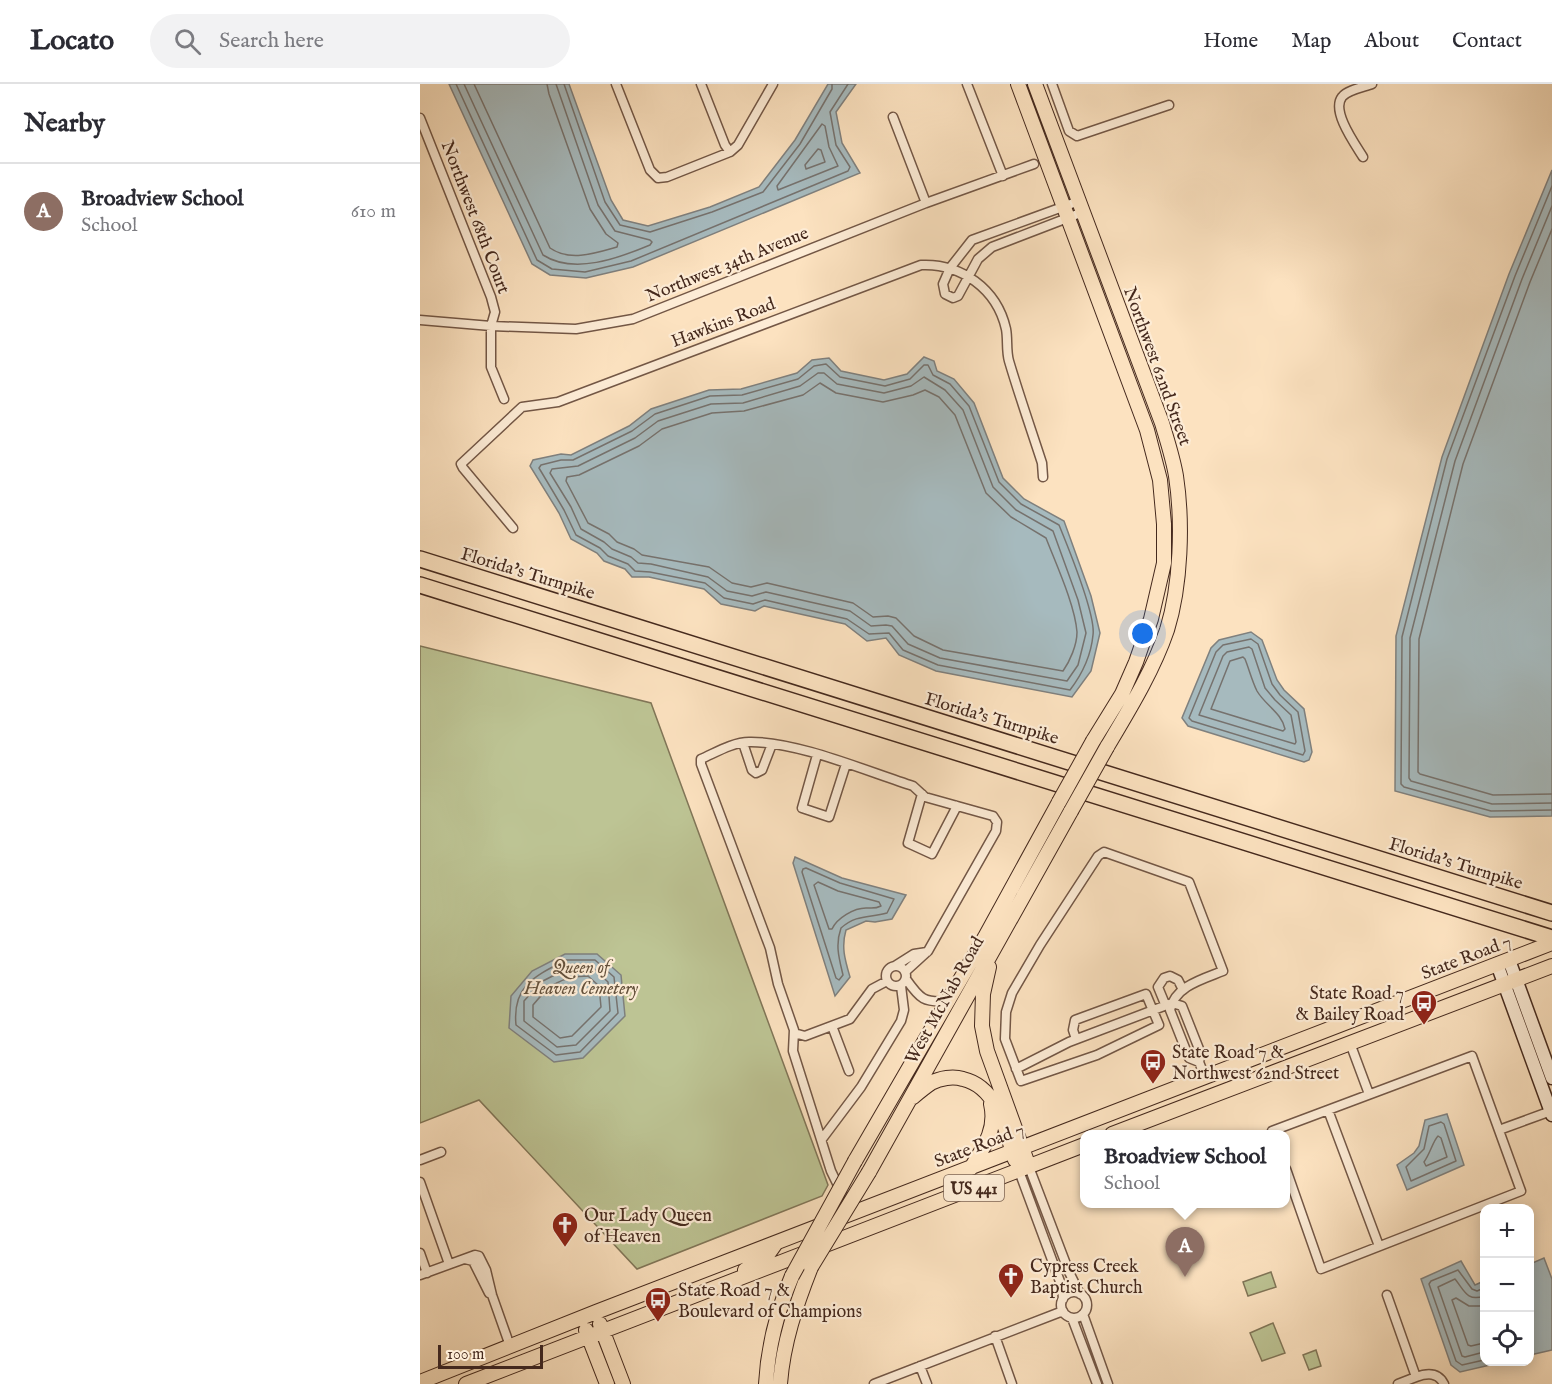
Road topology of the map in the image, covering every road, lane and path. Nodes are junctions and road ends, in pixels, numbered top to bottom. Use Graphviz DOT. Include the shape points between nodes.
graph roads {
  1 [pos="616,84"];
  2 [pos="701,84"];
  3 [pos="773,84"];
  4 [pos="967,84"];
  5 [pos="1018,84"];
  6 [pos="1035,84"];
  7 [pos="1052,84"];
  8 [pos="1372,84"];
  9 [pos="1169,105"];
  10 [pos="893,117"];
  11 [pos="420,118"];
  12 [pos="730,152"];
  13 [pos="1363,157"];
  14 [pos="1034,164"];
  15 [pos="1003,176"];
  16 [pos="926,203"];
  17 [pos="1081,206"];
  18 [pos="1065,212"];
  19 [pos="950,268"];
  20 [pos="968,276"];
  21 [pos="420,320"];
  22 [pos="491,326"];
  23 [pos="504,399"];
  24 [pos="1043,477"];
  25 [pos="513,528"];
  26 [pos="420,559"];
  27 [pos="420,585"];
  28 [pos="743,743"];
  29 [pos="772,744"];
  30 [pos="817,755"];
  31 [pos="846,764"];
  32 [pos="922,794"];
  33 [pos="1059,802"];
  34 [pos="957,806"];
  35 [pos="1071,811"];
  36 [pos="1551,913"];
  37 [pos="1552,938"];
  38 [pos="1552,943"];
  39 [pos="993,950"];
  40 [pos="928,951"];
  41 [pos="1503,962"];
  42 [pos="895,966"];
  43 [pos="1552,966"];
  44 [pos="904,979"];
  45 [pos="887,981"];
  46 [pos="1511,982"];
  47 [pos="1183,990"];
  48 [pos="948,1001"];
  49 [pos="1168,1004"];
  50 [pos="1153,1010"];
  51 [pos="1186,1017"];
  52 [pos="1175,1021"];
  53 [pos="832,1026"];
  54 [pos="794,1033"];
  55 [pos="1076,1039"];
  56 [pos="1350,1043"];
  57 [pos="1199,1062"];
  58 [pos="1244,1062"];
  59 [pos="1016,1069"];
  60 [pos="849,1071"];
  61 [pos="1205,1077"];
  62 [pos="1552,1078"];
  63 [pos="1370,1094"];
  64 [pos="989,1096"];
  65 [pos="1214,1096"];
  66 [pos="909,1100"];
  67 [pos="1328,1110"];
  68 [pos="1551,1113"];
  69 [pos="1155,1117"];
  70 [pos="1122,1130"];
  71 [pos="1280,1130"];
  72 [pos="1499,1130"];
  73 [pos="822,1139"];
  74 [pos="1080,1147"];
  75 [pos="1017,1150"];
  76 [pos="441,1152"];
  77 [pos="420,1160"];
  78 [pos="971,1168"];
  79 [pos="1024,1169"];
  80 [pos="1290,1180"];
  81 [pos="420,1182"];
  82 [pos="852,1214"];
  83 [pos="1049,1222"];
  84 [pos="1038,1223"];
  85 [pos="776,1243"];
  86 [pos="1379,1246"];
  87 [pos="420,1253"];
  88 [pos="450,1264"];
  89 [pos="424,1274"];
  90 [pos="715,1289"];
  91 [pos="1080,1294"];
  92 [pos="1387,1295"];
  93 [pos="1063,1299"];
  94 [pos="1063,1311"];
  95 [pos="596,1312"];
  96 [pos="1083,1314"];
  97 [pos="582,1318"];
  98 [pos="1072,1318"];
  99 [pos="603,1331"];
  100 [pos="589,1336"];
  101 [pos="995,1336"];
  102 [pos="510,1346"];
  103 [pos="920,1366"];
  104 [pos="1416,1377"];
  105 [pos="420,1382"];
  106 [pos="466,1384"];
  107 [pos="607,1384"];
  108 [pos="623,1384"];
  109 [pos="766,1384"];
  110 [pos="780,1384"];
  111 [pos="874,1384"];
  112 [pos="927,1384"];
  113 [pos="1012,1384"];
  114 [pos="1097,1384"];
  115 [pos="1108,1384"];
  116 [pos="1398,1384"];
  117 [pos="1444,1384"];
  1 -- 12 [label="street" via="650,170 658,178"];
  2 -- 12 [label="street"];
  3 -- 12 [label="street" via="738,145"];
  4 -- 15 [label="street"];
  5 -- 18 [label="main road, Northwest 62nd Street"];
  6 -- 17 [label="main road, Northwest 62nd Street"];
  7 -- 9 [label="street" via="1069,131 1077,136"];
  8 -- 13 [label="street" via="1346,94 1340,103 1344,124"];
  10 -- 16 [label="street"];
  11 -- 22 [label="street, Northwest 68th Court" via="491,297 495,312"];
  14 -- 15 [label="street, Northwest 34th Avenue"];
  15 -- 16 [label="street, Northwest 34th Avenue"];
  16 -- 22 [label="street, Northwest 34th Avenue" via="633,319 576,329"];
  17 -- 18 [label="street"];
  17 -- 35 [label="main road, Northwest 62nd Street, bridge" via="1162,423 1176,474 1180,524 1178,574 1167,628 1147,675"];
  18 -- 19 [label="street" via="972,240"];
  18 -- 20 [label="street" via="992,247 978,259"];
  18 -- 33 [label="main road, Northwest 62nd Street, bridge" via="1147,430 1160,480 1164,563 1151,619 1122,694"];
  19 -- 20 [label="street"];
  19 -- 20 [label="street" via="943,284 949,297 958,296"];
  19 -- 25 [label="street, Hawkins Road" via="921,265 558,402 522,407 461,464"];
  20 -- 24 [label="street" via="996,301 1002,314 1008,358"];
  21 -- 22 [label="street, Northwest 34th Avenue"];
  22 -- 23 [label="street, Northwest 68th Court" via="491,367"];
  26 -- 36 [label="highway, Florida's Turnpike"];
  27 -- 37 [label="highway"];
  28 -- 29 [label="street, West McNab Road"];
  28 -- 29 [label="street" via="756,773 762,771"];
  28 -- 54 [label="street, West McNab Road" via="701,759 701,764 770,948"];
  29 -- 30 [label="street, West McNab Road"];
  30 -- 31 [label="street, West McNab Road"];
  30 -- 31 [label="street" via="802,808 829,817"];
  31 -- 32 [label="street, West McNab Road" via="913,786"];
  32 -- 34 [label="street, West McNab Road"];
  32 -- 34 [label="street" via="908,843 932,854"];
  33 -- 48 [label="main road, West McNab Road"];
  34 -- 40 [label="street, West McNab Road" via="993,816 998,822"];
  35 -- 39 [label="main road, West McNab Road"];
  38 -- 41 [label="main road, State Road 7 / US 441"];
  39 -- 66 [label="main road, West McNab Road"];
  39 -- 75 [label="main road" via="983,994 982,1026"];
  40 -- 42 [label="street, West McNab Road" via="914,954"];
  40 -- 44 [label="street, West McNab Road"];
  41 -- 46 [label="street"];
  41 -- 58 [label="main road, State Road 7 / US 441"];
  42 -- 44 [label="street, West McNab Road" via="901,967"];
  42 -- 45 [label="street" via="887,971"];
  43 -- 46 [label="main road"];
  44 -- 45 [label="street, West McNab Road" via="895,987"];
  44 -- 48 [label="street, West McNab Road" via="924,1000"];
  44 -- 73 [label="street, West McNab Road" via="901,1021 861,1087"];
  45 -- 53 [label="street" via="872,989 850,1019"];
  46 -- 56 [label="main road"];
  46 -- 62 [label="street"];
  46 -- 68 [label="street"];
  47 -- 49 [label="street"];
  47 -- 49 [label="street" via="1178,980 1164,978 1158,987"];
  47 -- 59 [label="street" via="1223,971 1189,882 1104,852 1012,993 1006,1012 1005,1039"];
  48 -- 109 [label="main road, West McNab Road, bridge" via="792,1276 780,1305"];
  49 -- 50 [label="street"];
  49 -- 51 [label="street" via="1182,1006"];
  49 -- 52 [label="street"];
  50 -- 55 [label="street"];
  50 -- 55 [label="street" via="1146,994 1075,1020"];
  50 -- 59 [label="street" via="1159,1025 1097,1055 1021,1081"];
  51 -- 52 [label="street"];
  51 -- 57 [label="street" via="1201,1054"];
  52 -- 57 [label="street" via="1189,1058"];
  53 -- 54 [label="street" via="805,1036"];
  53 -- 60 [label="street"];
  54 -- 73 [label="street, West McNab Road" via="793,1051"];
  55 -- 59 [label="street"];
  56 -- 63 [label="street"];
  56 -- 65 [label="main road"];
  57 -- 61 [label="street"];
  58 -- 61 [label="main road, State Road 7 / US 441"];
  58 -- 65 [label="main road" via="1222,1077"];
  61 -- 69 [label="main road" via="1197,1094"];
  61 -- 75 [label="main road, State Road 7 / US 441"];
  63 -- 67 [label="street"];
  63 -- 72 [label="street" via="1472,1056"];
  64 -- 66 [label="main road" via="971,1081 947,1078 933,1082"];
  64 -- 75 [label="main road"];
  64 -- 78 [label="main road" via="993,1112 991,1132"];
  65 -- 69 [label="main road"];
  66 -- 110 [label="main road, West McNab Road, bridge" via="812,1267 795,1308"];
  67 -- 71 [label="street"];
  67 -- 86 [label="street"];
  68 -- 72 [label="street"];
  69 -- 70 [label="main road"];
  72 -- 86 [label="street" via="1521,1191"];
  73 -- 82 [label="street, West McNab Road" via="831,1171"];
  74 -- 79 [label="main road, US 441"];
  75 -- 78 [label="main road, State Road 7 / US 441"];
  75 -- 79 [label="main road"];
  76 -- 77 [label="street"];
  78 -- 82 [label="main road, State Road 7 / US 441"];
  79 -- 83 [label="street"];
  79 -- 84 [label="street"];
  79 -- 90 [label="main road, US 441"];
  80 -- 86 [label="street" via="1321,1269"];
  81 -- 88 [label="street"];
  82 -- 85 [label="main road, State Road 7 / US 441"];
  83 -- 84 [label="street"];
  83 -- 91 [label="street"];
  84 -- 93 [label="street"];
  85 -- 90 [label="main road" via="766,1257"];
  85 -- 95 [label="main road, State Road 7 / US 441"];
  87 -- 89 [label="street"];
  88 -- 89 [label="street"];
  88 -- 102 [label="street" via="479,1256"];
  90 -- 99 [label="main road, US 441"];
  91 -- 93 [label="street" via="1069,1294"];
  91 -- 96 [label="street" via="1087,1302"];
  92 -- 104 [label="street"];
  93 -- 94 [label="street"];
  94 -- 98 [label="street"];
  94 -- 101 [label="street"];
  95 -- 97 [label="main road, State Road 7 / US 441"];
  95 -- 99 [label="main road"];
  96 -- 98 [label="street"];
  96 -- 115 [label="street"];
  97 -- 100 [label="main road"];
  97 -- 102 [label="main road, State Road 7 / US 441"];
  98 -- 114 [label="street"];
  99 -- 100 [label="main road, US 441"];
  99 -- 108 [label="main road"];
  100 -- 106 [label="main road, US 441"];
  100 -- 107 [label="main road"];
  101 -- 103 [label="street"];
  101 -- 113 [label="street"];
  102 -- 105 [label="main road, State Road 7 / US 441"];
  103 -- 111 [label="street"];
  103 -- 112 [label="street"];
  104 -- 116 [label="street"];
  104 -- 117 [label="street" via="1435,1375"];
}
